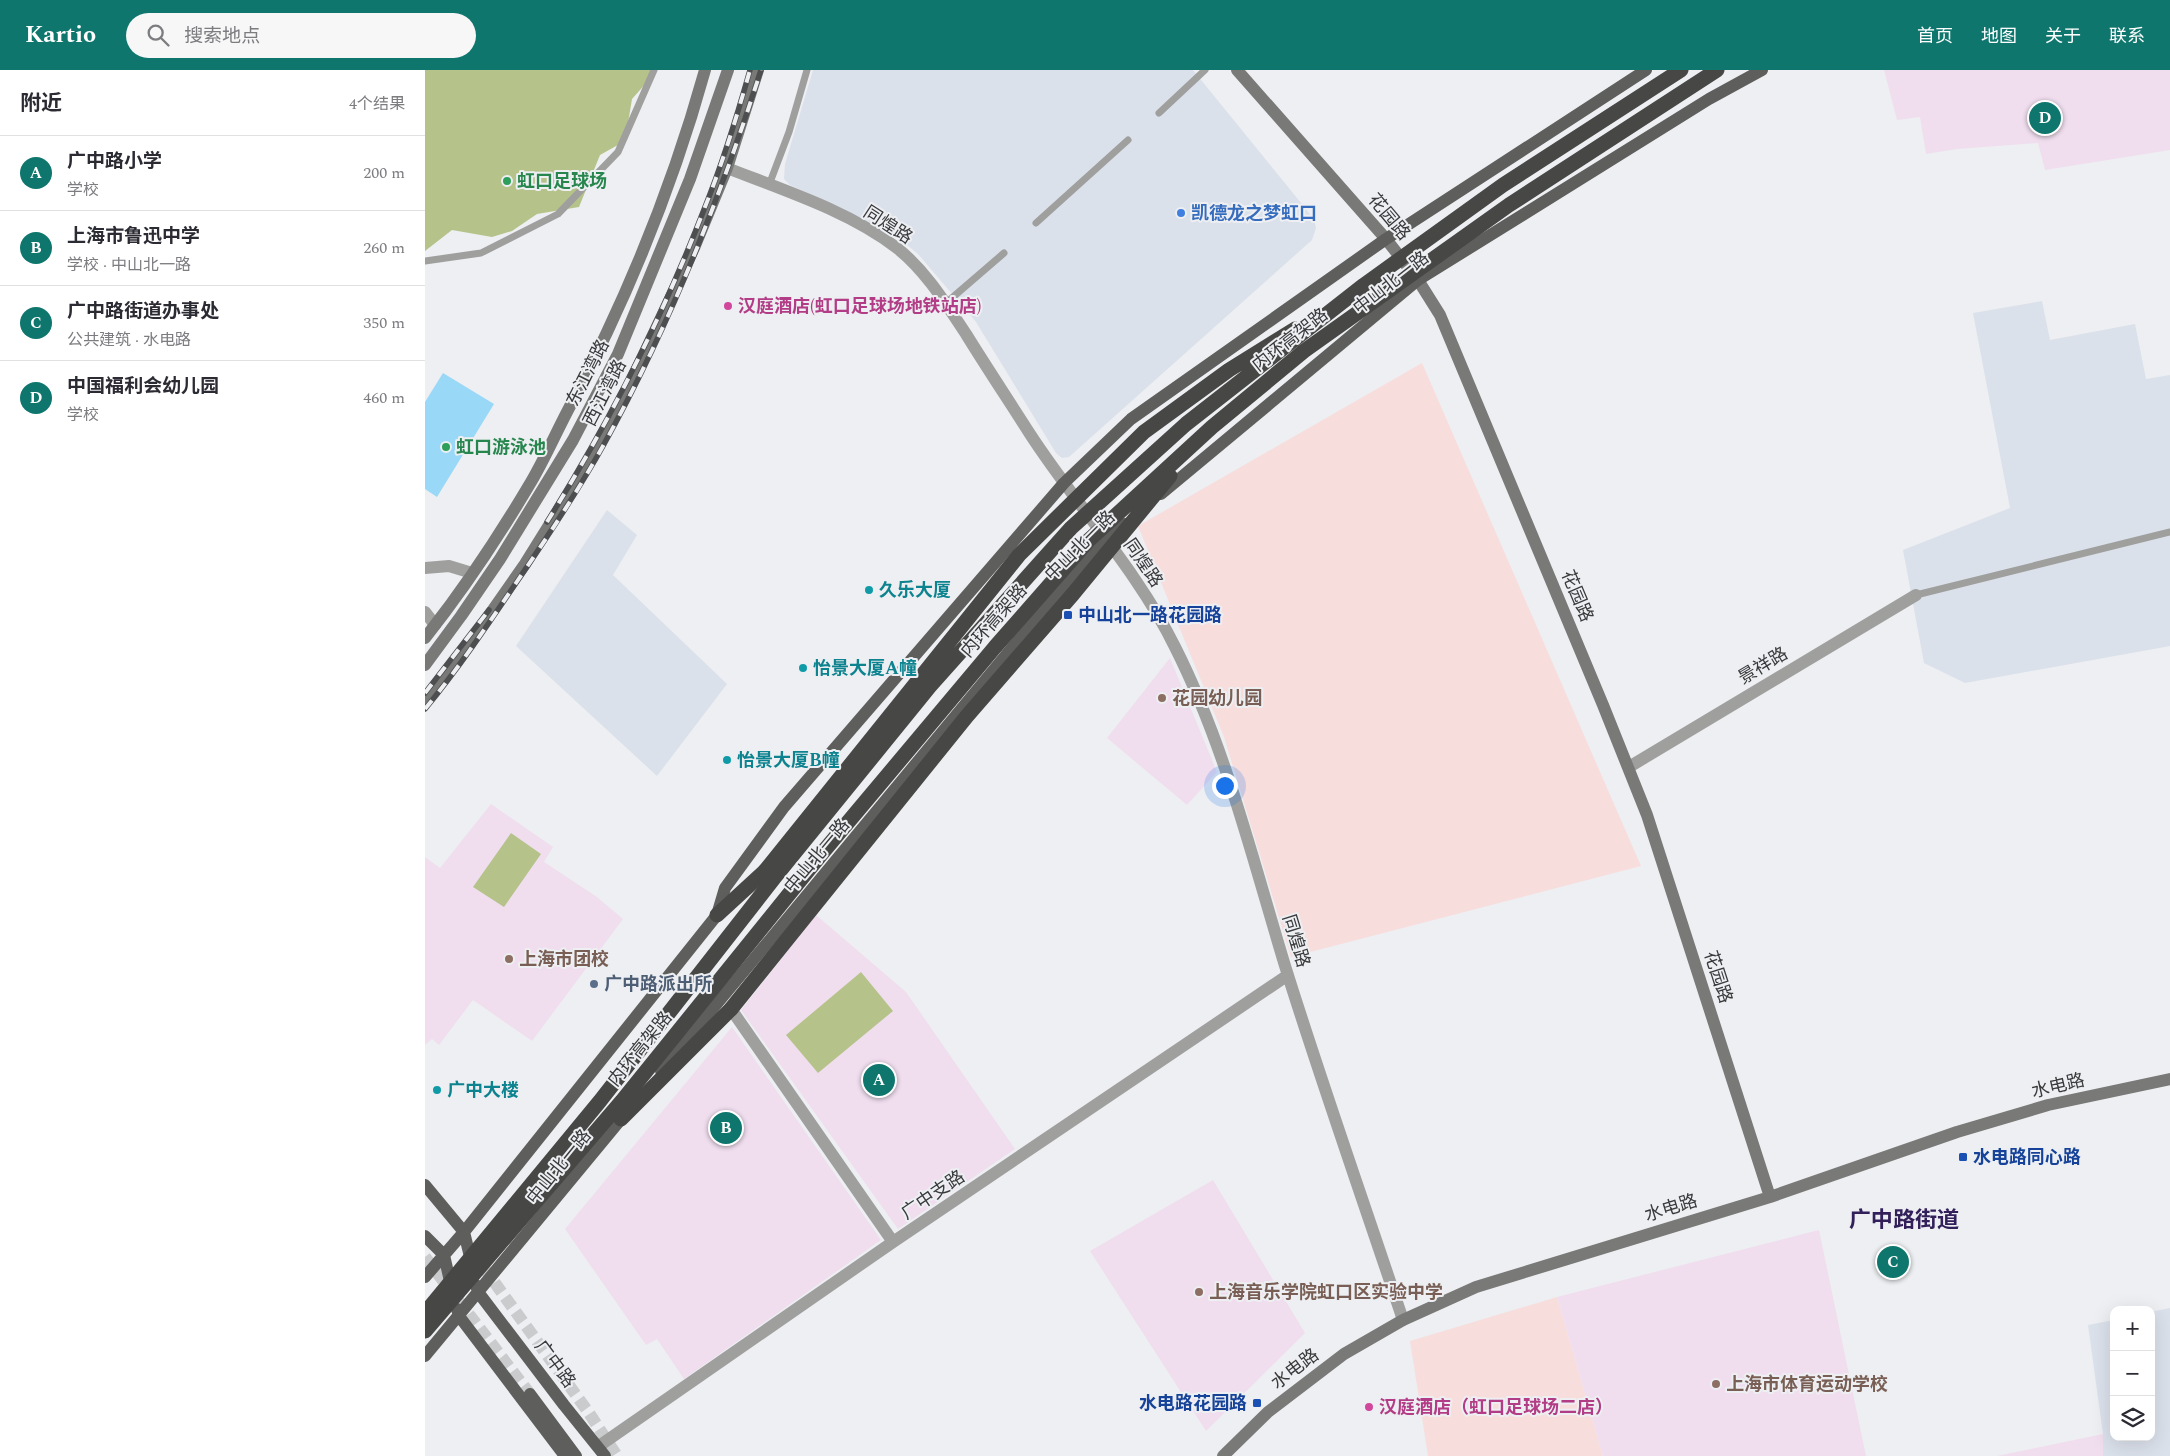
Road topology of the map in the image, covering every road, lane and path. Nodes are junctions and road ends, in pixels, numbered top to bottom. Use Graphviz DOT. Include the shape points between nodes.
graph roads {
  1 [pos="654,70"];
  2 [pos="705,70"];
  3 [pos="728,70"];
  4 [pos="758,70"];
  5 [pos="807,70"];
  6 [pos="1205,70"];
  7 [pos="1237,70"];
  8 [pos="1646,70"];
  9 [pos="1681,70"];
  10 [pos="1717,70"];
  11 [pos="1762,70"];
  12 [pos="1159,113"];
  13 [pos="1128,140"];
  14 [pos="727,168"];
  15 [pos="769,185"];
  16 [pos="1037,223"];
  17 [pos="1386,239"];
  18 [pos="1004,252"];
  19 [pos="425,261"];
  20 [pos="1418,280"];
  21 [pos="1363,285"];
  22 [pos="945,303"];
  23 [pos="1212,427"];
  24 [pos="1064,483"];
  25 [pos="2170,532"];
  26 [pos="1106,540"];
  27 [pos="425,568"];
  28 [pos="471,573"];
  29 [pos="1916,595"];
  30 [pos="425,612"];
  31 [pos="435,626"];
  32 [pos="425,638"];
  33 [pos="425,664"];
  34 [pos="425,701"];
  35 [pos="1629,767"];
  36 [pos="717,915"];
  37 [pos="1288,975"];
  38 [pos="731,1009"];
  39 [pos="2170,1080"];
  40 [pos="621,1119"];
  41 [pos="425,1185"];
  42 [pos="1770,1197"];
  43 [pos="464,1232"];
  44 [pos="425,1236"];
  45 [pos="893,1242"];
  46 [pos="444,1255"];
  47 [pos="425,1277"];
  48 [pos="478,1292"];
  49 [pos="425,1313"];
  50 [pos="459,1316"];
  51 [pos="1403,1320"];
  52 [pos="425,1331"];
  53 [pos="425,1356"];
  54 [pos="530,1394"];
  55 [pos="602,1451"];
  56 [pos="565,1456"];
  57 [pos="576,1456"];
  58 [pos="615,1456"];
  59 [pos="1223,1456"];
  1 -- 19 [label="lane" via="618,152 558,214 481,253"];
  2 -- 28 [label="main road, 东江湾路" via="692,119 657,214 604,343 531,482"];
  3 -- 33 [label="main road, 东江湾路" via="690,179 618,354 573,440 500,559"];
  4 -- 14 [label="main road, 西江湾路"];
  5 -- 15 [label="lane"];
  6 -- 12 [label="lane"];
  7 -- 17 [label="main road, 花园路"];
  8 -- 17 [label="main road, 中山北一路"];
  9 -- 21 [label="highway, 内环高架路, bridge" via="1503,185"];
  10 -- 23 [label="highway, 内环高架路, bridge" via="1509,205 1304,351"];
  11 -- 20 [label="main road, 中山北一路" via="1709,99"];
  13 -- 16 [label="lane"];
  14 -- 15 [label="street, 同煌路"];
  14 -- 34 [label="main road, 西江湾路" via="694,248 597,448 525,564 453,667"];
  15 -- 22 [label="street, 同煌路" via="877,234 900,250"];
  17 -- 20 [label="main road, 花园路"];
  17 -- 24 [label="main road, 中山北一路" via="1131,419"];
  18 -- 22 [label="lane"];
  20 -- 26 [label="main road, 中山北一路"];
  20 -- 35 [label="main road, 花园路" via="1440,315"];
  21 -- 36 [label="highway, bridge" via="1229,370 1144,432 1019,556 765,871"];
  21 -- 49 [label="highway, 内环高架路, bridge" via="1186,424 1071,528 930,686 600,1101"];
  22 -- 24 [label="street, 同煌路"];
  23 -- 38 [label="highway, bridge" via="967,716"];
  23 -- 52 [label="highway, 内环高架路, bridge" via="1089,540 995,647 823,852 623,1101"];
  24 -- 26 [label="street, 同煌路"];
  24 -- 36 [label="main road, 中山北一路" via="784,807 725,888"];
  25 -- 29 [label="lane"];
  26 -- 37 [label="street, 同煌路" via="1173,642 1201,703"];
  26 -- 40 [label="main road, 中山北一路" via="1051,601"];
  27 -- 28 [label="street" via="449,566"];
  28 -- 31 [label="main road, 东江湾路"];
  29 -- 35 [label="street, 景祥路"];
  30 -- 31 [label="street"];
  31 -- 32 [label="main road, 东江湾路"];
  35 -- 42 [label="main road, 花园路"];
  36 -- 43 [label="main road, 中山北一路"];
  37 -- 45 [label="street, 广中支路"];
  37 -- 51 [label="street, 同煌路"];
  38 -- 40 [label="highway"];
  38 -- 45 [label="street"];
  39 -- 42 [label="main road, 水电路" via="2048,1105 1957,1132"];
  40 -- 48 [label="main road, 中山北一路"];
  41 -- 43 [label="main road"];
  42 -- 51 [label="main road, 水电路" via="1506,1276"];
  43 -- 46 [label="main road, 中山北一路"];
  43 -- 48 [label="main road"];
  44 -- 46 [label="main road"];
  45 -- 55 [label="street, 广中支路"];
  46 -- 47 [label="main road, 中山北一路"];
  46 -- 50 [label="main road"];
  48 -- 50 [label="main road, 中山北一路"];
  48 -- 55 [label="main road, 广中路"];
  50 -- 53 [label="main road, 中山北一路"];
  50 -- 56 [label="main road"];
  51 -- 59 [label="main road, 水电路" via="1344,1354 1308,1381 1268,1412"];
  54 -- 57 [label="main road"];
  55 -- 58 [label="main road, 广中路"];
}
